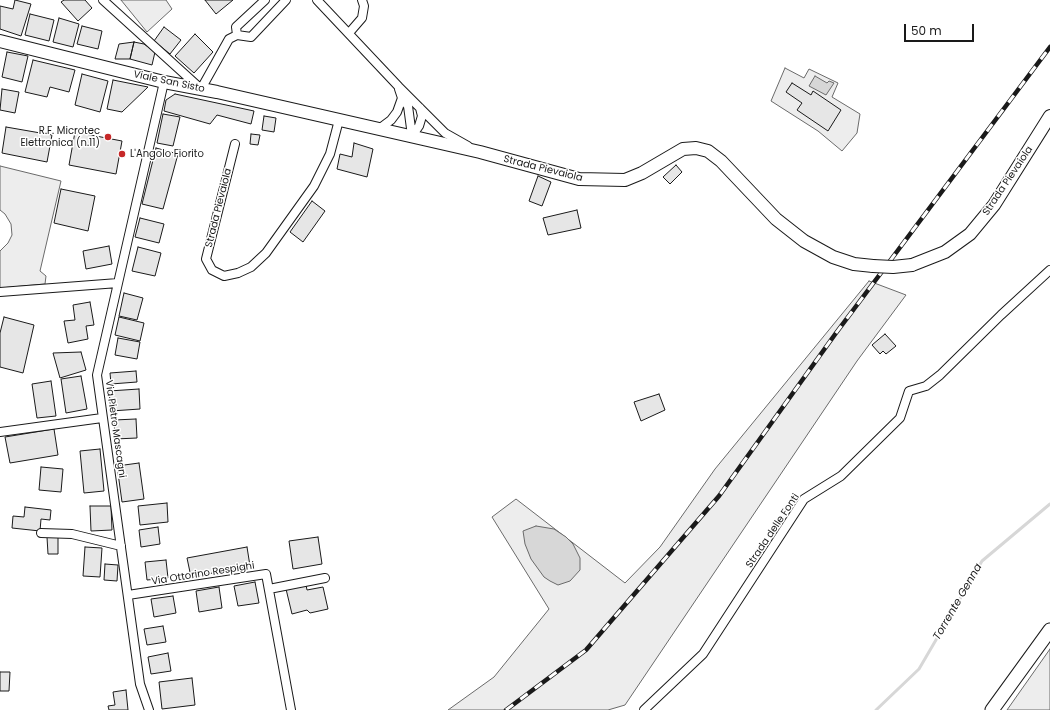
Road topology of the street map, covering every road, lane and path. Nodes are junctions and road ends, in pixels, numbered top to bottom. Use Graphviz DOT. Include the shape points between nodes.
graph roads {
  1 [pos="104,0"];
  2 [pos="265,0"];
  3 [pos="286,0"];
  4 [pos="317,0"];
  5 [pos="362,0"];
  6 [pos="349,33"];
  7 [pos="237,35"];
  8 [pos="0,41"];
  9 [pos="164,82"];
  10 [pos="399,87"];
  11 [pos="201,89"];
  12 [pos="402,98"];
  13 [pos="420,108"];
  14 [pos="1050,116"];
  15 [pos="339,120"];
  16 [pos="379,128"];
  17 [pos="412,136"];
  18 [pos="235,144"];
  19 [pos="480,152"];
  20 [pos="1050,270"];
  21 [pos="118,283"];
  22 [pos="0,292"];
  23 [pos="102,418"];
  24 [pos="0,432"];
  25 [pos="41,533"];
  26 [pos="121,546"];
  27 [pos="325,578"];
  28 [pos="269,589"];
  29 [pos="128,595"];
  30 [pos="1050,630"];
  31 [pos="149,710"];
  32 [pos="291,710"];
  33 [pos="644,710"];
  34 [pos="992,710"];
  1 -- 11 [label="street"];
  2 -- 7 [label="street" via="236,27"];
  3 -- 7 [label="street" via="251,37"];
  4 -- 6 [label="street"];
  5 -- 6 [label="street" via="362,18"];
  6 -- 10 [label="street"];
  7 -- 11 [label="street" via="229,39 222,49"];
  8 -- 9 [label="street, Viale San Sisto"];
  9 -- 11 [label="street, Viale San Sisto"];
  9 -- 21 [label="street, Via Pietro Mascagni"];
  10 -- 12 [label="street"];
  10 -- 13 [label="street"];
  11 -- 15 [label="street, Viale San Sisto"];
  12 -- 16 [label="street" via="391,120"];
  12 -- 17 [label="street" via="408,106"];
  13 -- 17 [label="street" via="422,116"];
  13 -- 19 [label="street" via="445,133"];
  14 -- 19 [label="street, Strada Pievaiola, bridge" via="994,205 970,234 945,252 912,265 893,267 854,264 804,241 776,219 721,161 702,149 683,149 625,180 605,181 579,179"];
  15 -- 16 [label="street, Strada Pievaiola"];
  15 -- 18 [label="street, Strada Pievaiola" via="330,154 314,186 266,253 250,267 224,276 212,270 206,259"];
  16 -- 17 [label="street, Strada Pievaiola"];
  17 -- 19 [label="street, Strada Pievaiola"];
  20 -- 33 [label="street, Strada delle Fonti" via="940,375 926,386 909,391 900,418 841,476 804,499 703,654"];
  21 -- 22 [label="street"];
  21 -- 23 [label="street, Via Pietro Mascagni" via="97,375"];
  23 -- 24 [label="street"];
  23 -- 26 [label="street, Via Pietro Mascagni"];
  25 -- 26 [label="street" via="72,534"];
  26 -- 29 [label="street, Via Pietro Mascagni"];
  27 -- 28 [label="street"];
  28 -- 29 [label="street, Via Ottorino Respighi" via="266,574"];
  28 -- 32 [label="street, Via Ottorino Respighi"];
  29 -- 31 [label="street, Via Pietro Mascagni" via="140,684"];
  30 -- 34 [label="main road"];
}
